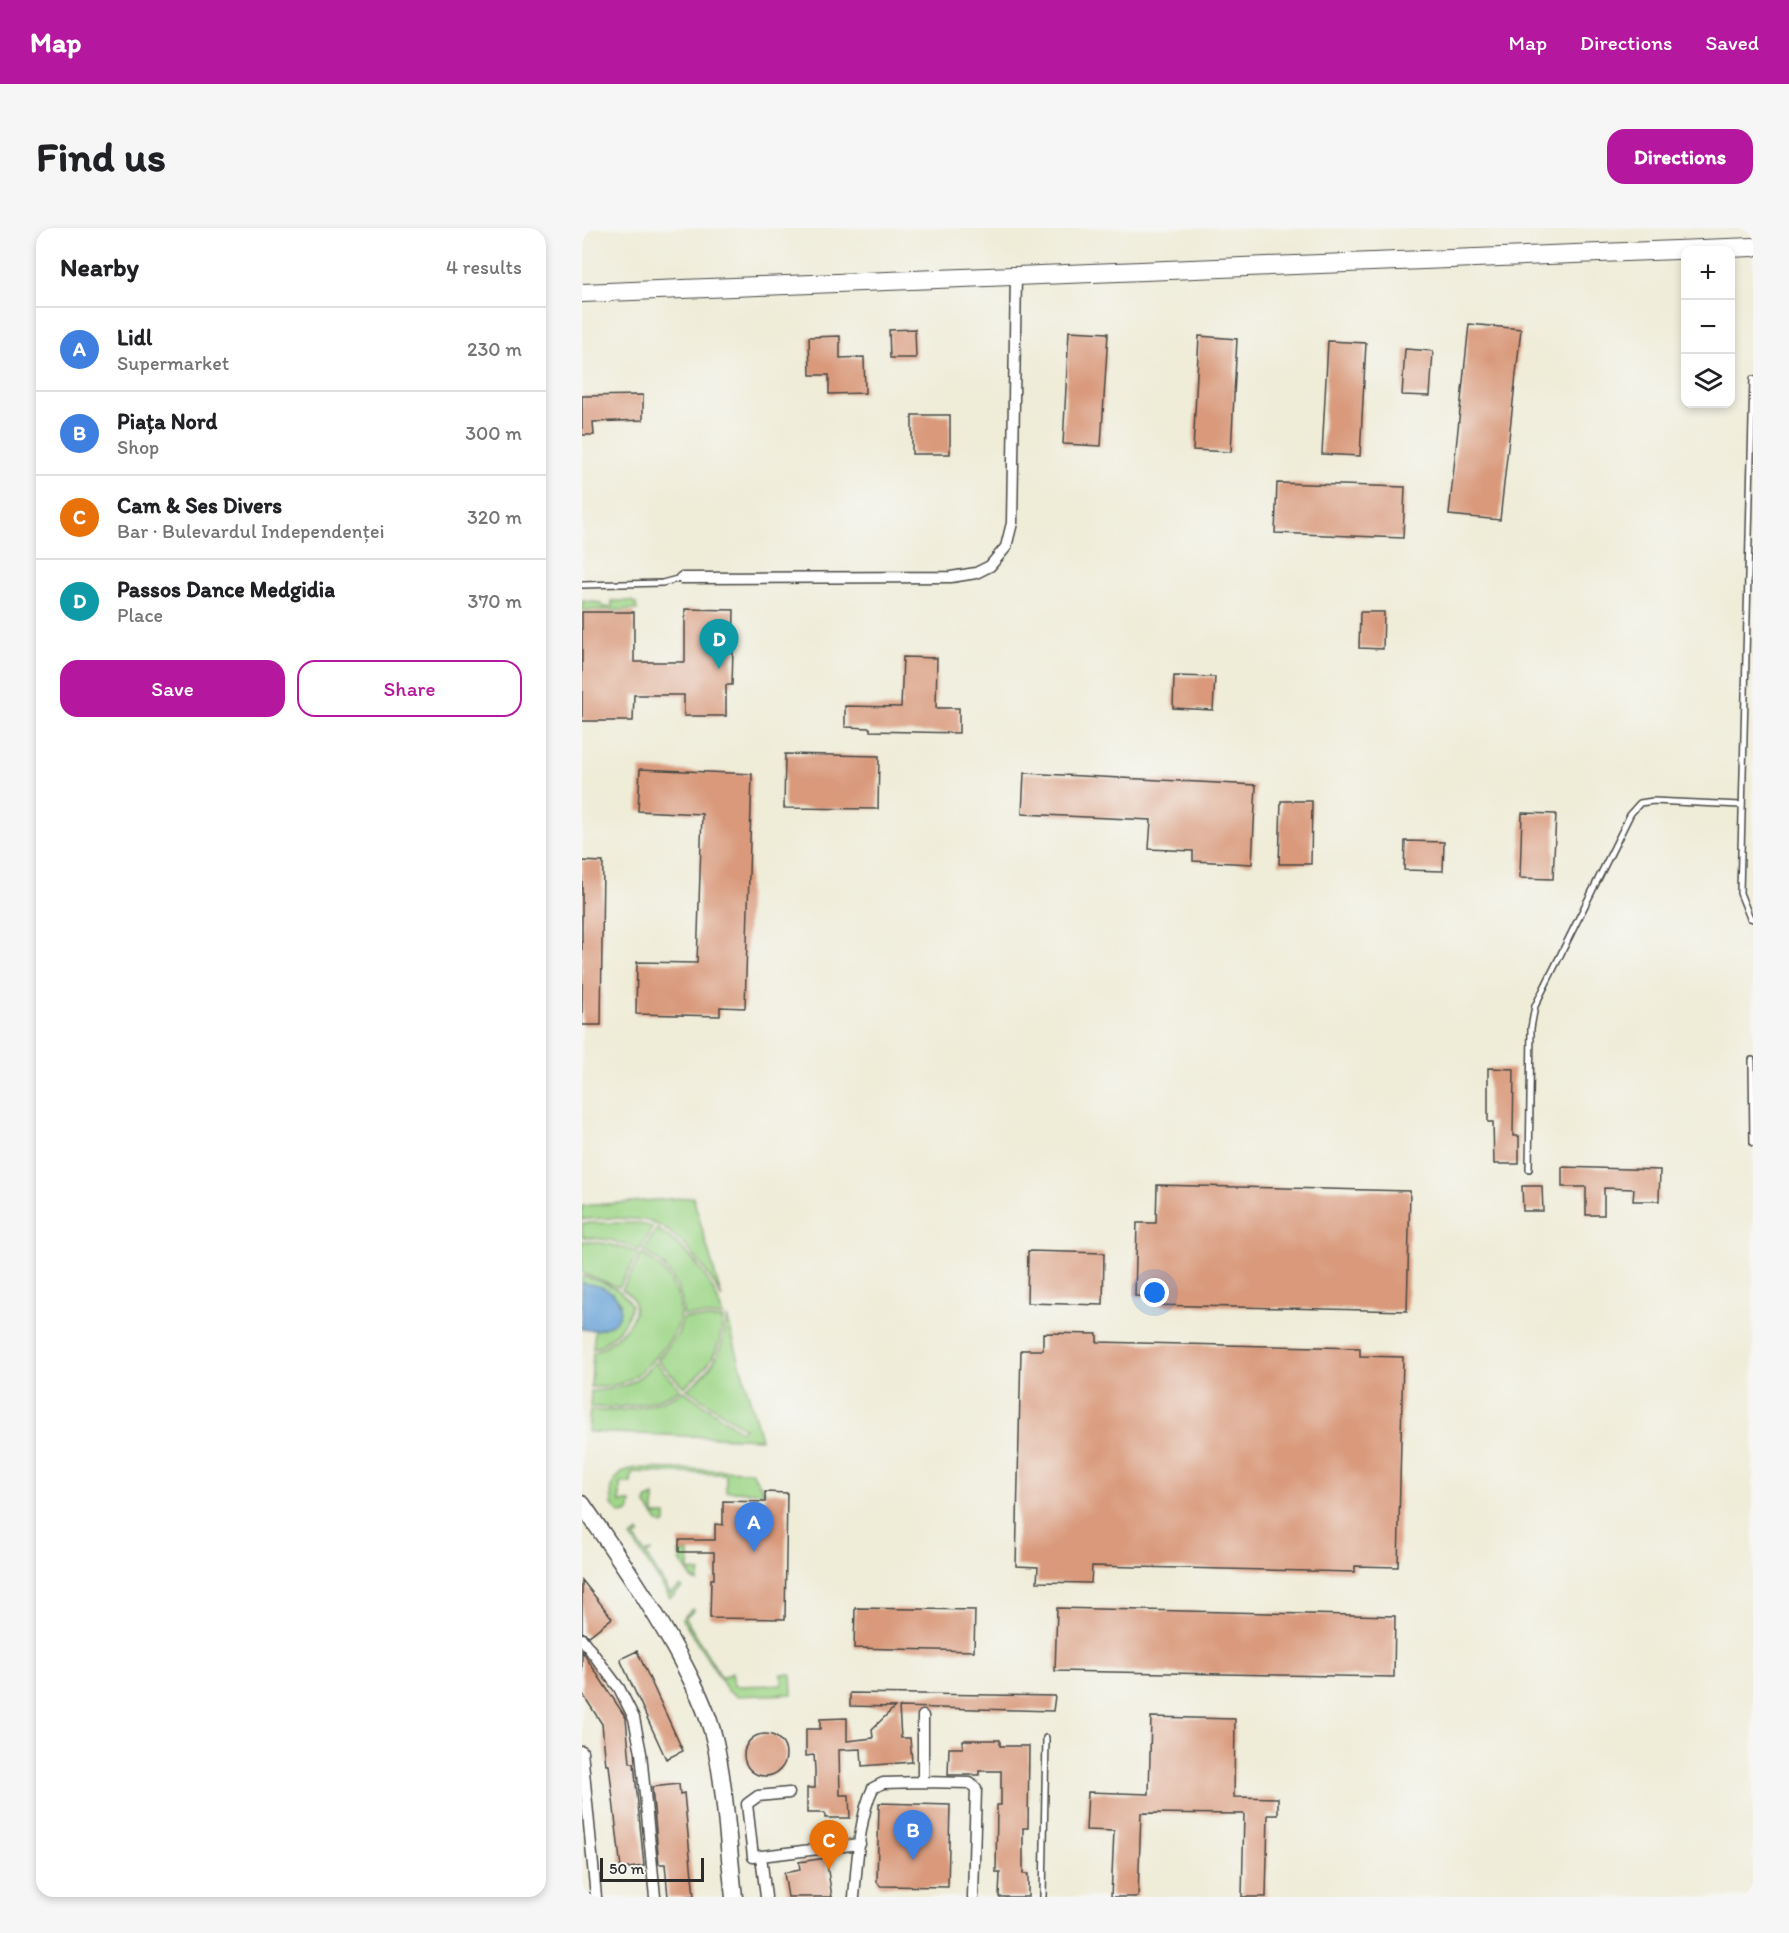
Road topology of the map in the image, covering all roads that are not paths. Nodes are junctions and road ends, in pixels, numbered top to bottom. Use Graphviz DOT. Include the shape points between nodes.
graph roads {
  1 [pos="1753,247"];
  2 [pos="1016,275"];
  3 [pos="582,293"];
  4 [pos="1753,379"];
  5 [pos="1752,455"];
  6 [pos="681,578"];
  7 [pos="582,585"];
  8 [pos="1741,805"];
  9 [pos="1753,919"];
  10 [pos="1752,1060"];
  11 [pos="1753,1143"];
  12 [pos="1529,1169"];
  13 [pos="582,1504"];
  14 [pos="582,1639"];
  15 [pos="923,1716"];
  16 [pos="1046,1738"];
  17 [pos="582,1751"];
  18 [pos="923,1782"];
  19 [pos="789,1793"];
  20 [pos="860,1844"];
  21 [pos="761,1856"];
  22 [pos="596,1897"];
  23 [pos="655,1897"];
  24 [pos="734,1897"];
  25 [pos="766,1897"];
  26 [pos="854,1897"];
  27 [pos="973,1897"];
  28 [pos="1043,1897"];
  1 -- 2 [label="main road"];
  2 -- 3 [label="main road"];
  2 -- 6 [label="street" via="1012,522 1006,547 990,566 951,577"];
  4 -- 5 [label="lane"];
  5 -- 8 [label="lane"];
  6 -- 7 [label="lane" via="662,583"];
  8 -- 9 [label="lane" via="1740,893"];
  8 -- 12 [label="lane" via="1653,801 1640,803 1630,813 1535,1006 1531,1028"];
  10 -- 11 [label="lane"];
  13 -- 24 [label="main road" via="658,1618 705,1710 718,1760"];
  14 -- 23 [label="street" via="620,1688 634,1718"];
  15 -- 18 [label="street"];
  16 -- 28 [label="lane"];
  17 -- 22 [label="street"];
  18 -- 20 [label="street" via="884,1783 873,1788"];
  18 -- 27 [label="street" via="970,1783 976,1789"];
  19 -- 21 [label="street" via="758,1796 747,1804 753,1857"];
  20 -- 21 [label="street"];
  20 -- 26 [label="street"];
  21 -- 25 [label="street"];
}
